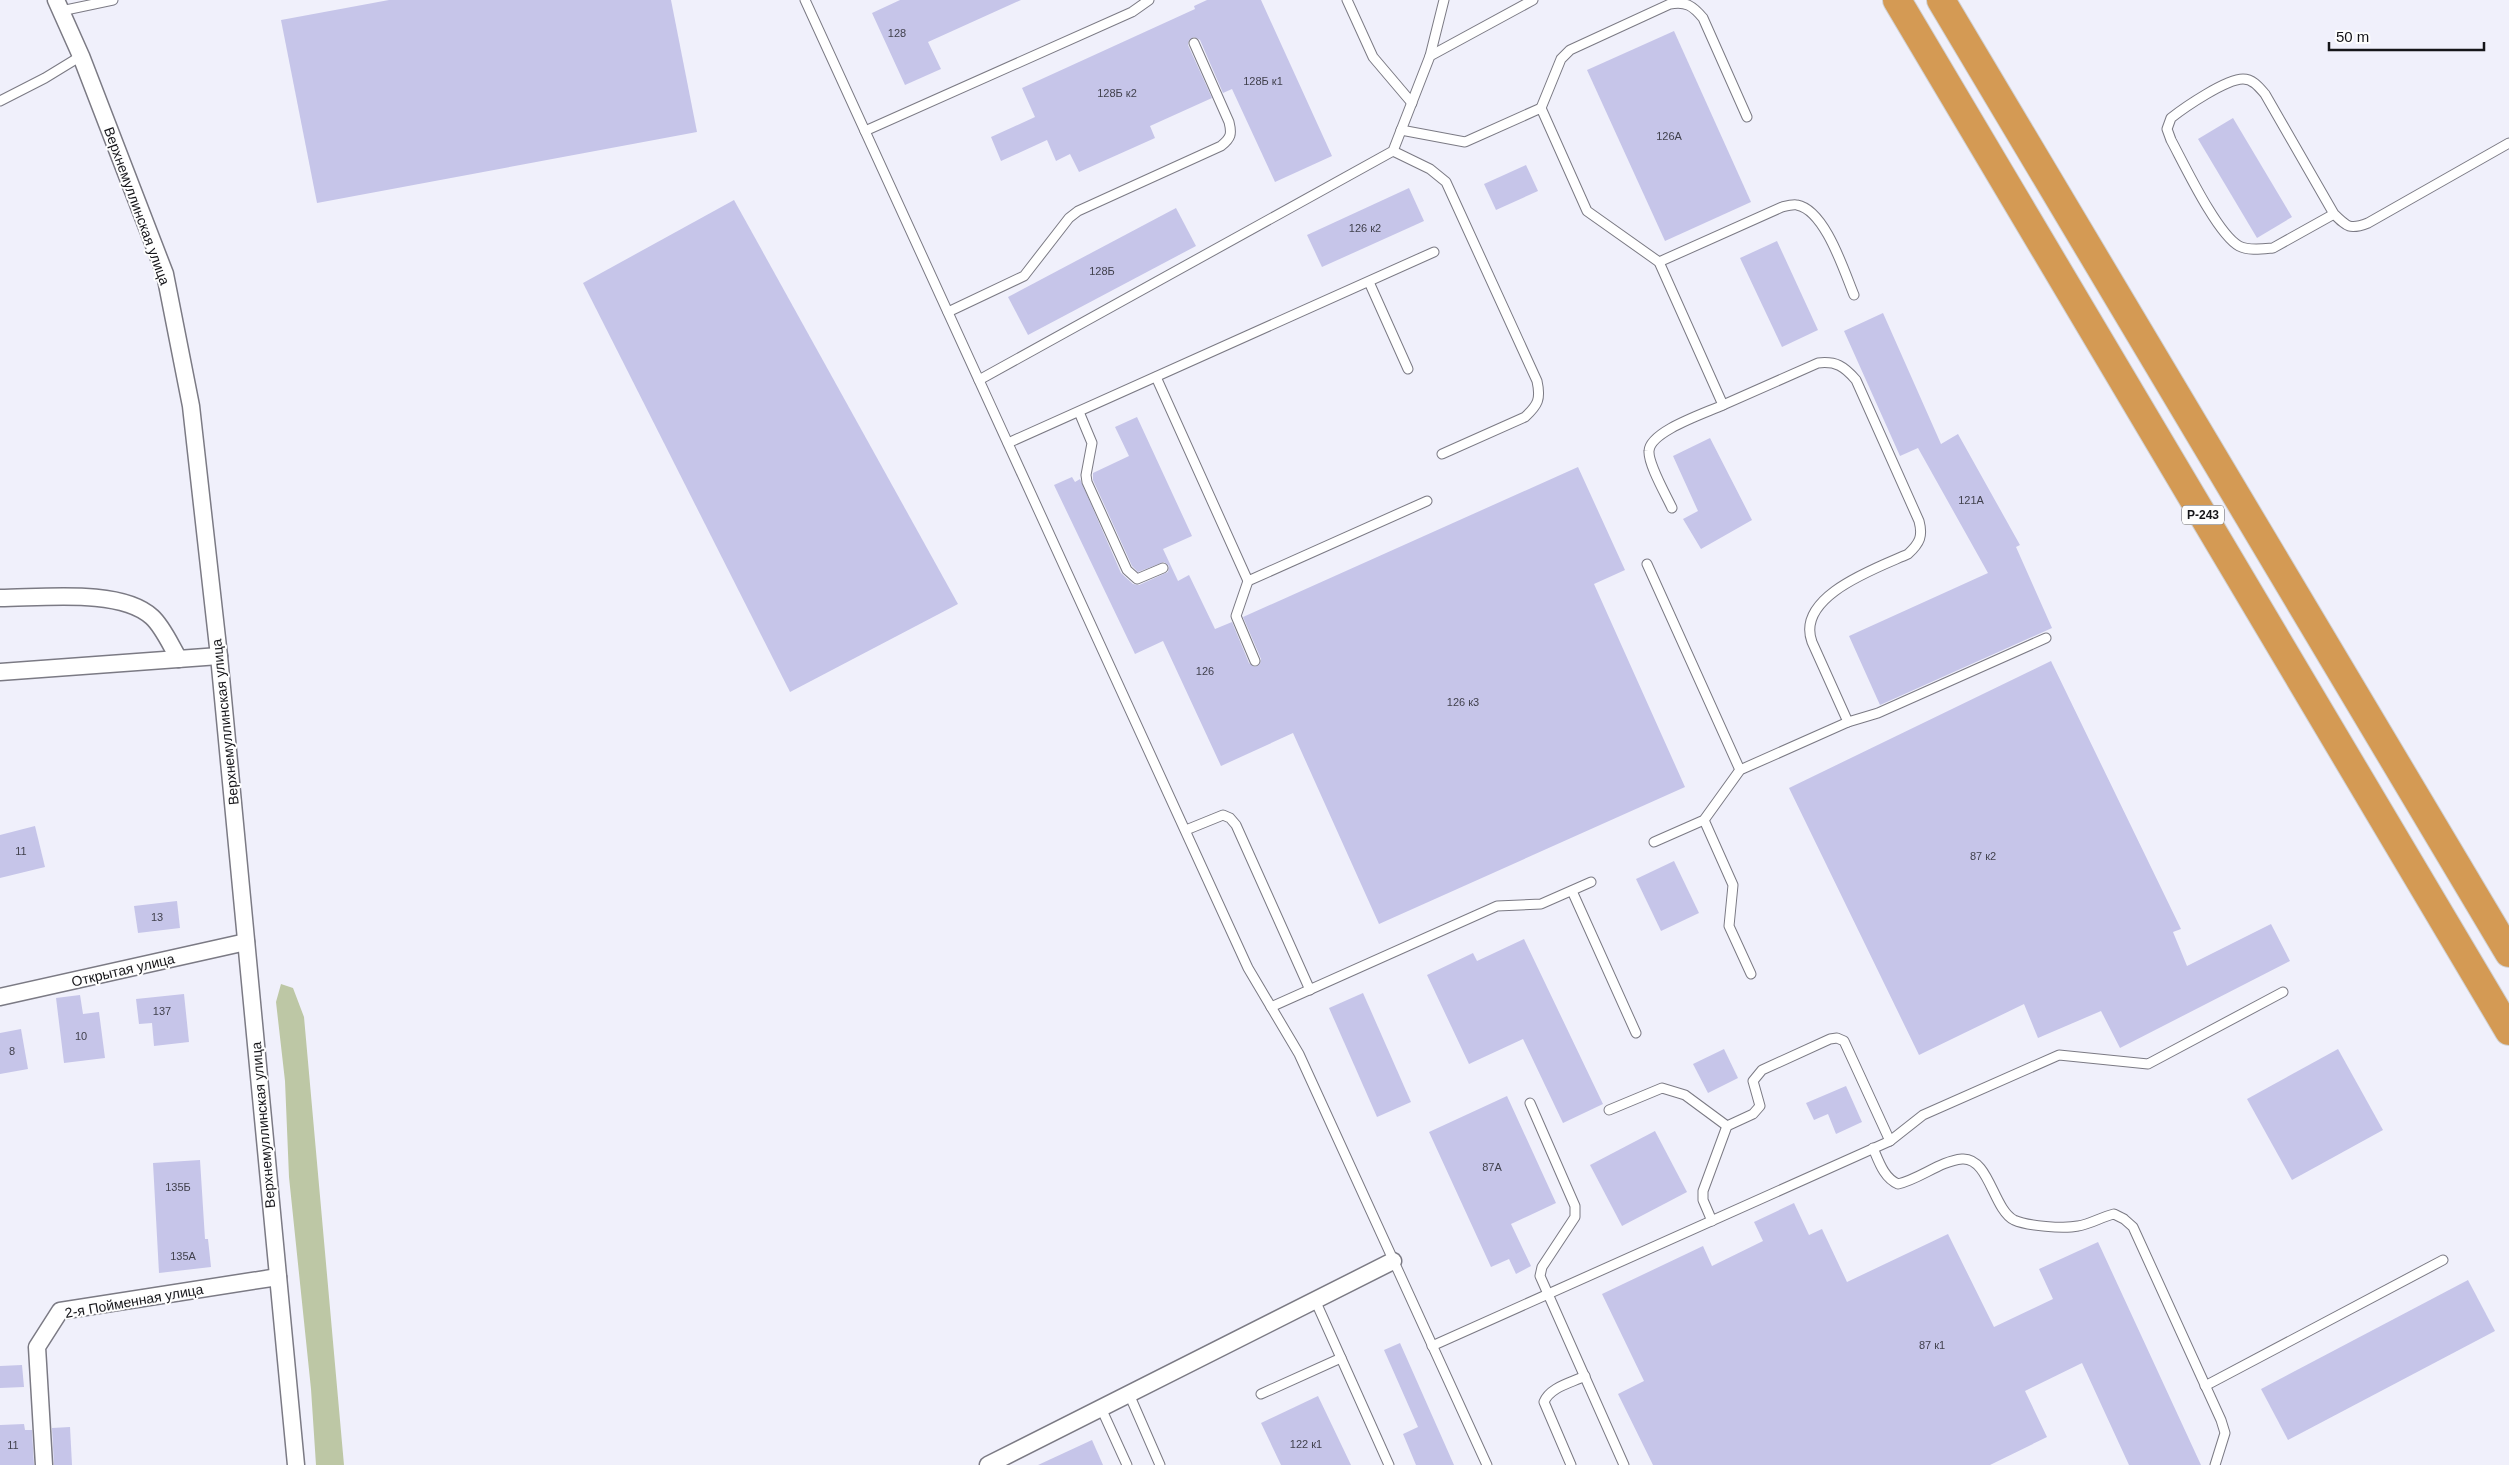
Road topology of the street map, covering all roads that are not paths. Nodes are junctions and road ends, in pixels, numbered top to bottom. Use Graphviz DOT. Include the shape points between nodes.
graph roads {
  1 [pos="113,0"];
  2 [pos="805,0"];
  3 [pos="1149,0"];
  4 [pos="1347,0"];
  5 [pos="1444,0"];
  6 [pos="1532,0"];
  7 [pos="1897,0"];
  8 [pos="1941,0"];
  9 [pos="59,6"];
  10 [pos="1194,43"];
  11 [pos="81,56"];
  12 [pos="1430,56"];
  13 [pos="0,101"];
  14 [pos="1412,103"];
  15 [pos="1541,108"];
  16 [pos="1748,117"];
  17 [pos="1401,130"];
  18 [pos="865,131"];
  19 [pos="2509,143"];
  20 [pos="1392,151"];
  21 [pos="2334,214"];
  22 [pos="1434,252"];
  23 [pos="1659,262"];
  24 [pos="1369,282"];
  25 [pos="1854,295"];
  26 [pos="948,312"];
  27 [pos="1408,369"];
  28 [pos="1156,377"];
  29 [pos="979,380"];
  30 [pos="1723,405"];
  31 [pos="1079,412"];
  32 [pos="1008,443"];
  33 [pos="1442,454"];
  34 [pos="1427,501"];
  35 [pos="1672,508"];
  36 [pos="1647,564"];
  37 [pos="1163,568"];
  38 [pos="1248,581"];
  39 [pos="0,598"];
  40 [pos="2046,638"];
  41 [pos="219,656"];
  42 [pos="179,658"];
  43 [pos="1255,662"];
  44 [pos="0,672"];
  45 [pos="1848,722"];
  46 [pos="1740,770"];
  47 [pos="1704,820"];
  48 [pos="1186,830"];
  49 [pos="1654,842"];
  50 [pos="1591,882"];
  51 [pos="1572,891"];
  52 [pos="246,942"];
  53 [pos="2509,952"];
  54 [pos="1751,974"];
  55 [pos="1310,990"];
  56 [pos="2283,992"];
  57 [pos="0,998"];
  58 [pos="1271,1007"];
  59 [pos="2509,1031"];
  60 [pos="1636,1033"];
  61 [pos="1530,1103"];
  62 [pos="1609,1110"];
  63 [pos="1727,1126"];
  64 [pos="1890,1141"];
  65 [pos="1873,1148"];
  66 [pos="1712,1221"];
  67 [pos="2443,1260"];
  68 [pos="1393,1261"];
  69 [pos="278,1277"];
  70 [pos="1548,1294"];
  71 [pos="1315,1300"];
  72 [pos="1432,1346"];
  73 [pos="1341,1358"];
  74 [pos="1585,1376"];
  75 [pos="2205,1386"];
  76 [pos="1128,1394"];
  77 [pos="1261,1394"];
  78 [pos="1102,1408"];
  79 [pos="44,1465"];
  80 [pos="296,1465"];
  81 [pos="988,1465"];
  82 [pos="1127,1465"];
  83 [pos="1160,1465"];
  84 [pos="1389,1465"];
  85 [pos="1487,1465"];
  86 [pos="1571,1465"];
  87 [pos="1624,1465"];
  88 [pos="2215,1465"];
  1 -- 9 [label="lane"];
  2 -- 18 [label="lane"];
  3 -- 18 [label="lane" via="1132,12"];
  4 -- 14 [label="lane" via="1373,57"];
  5 -- 12 [label="lane"];
  6 -- 12 [label="lane"];
  7 -- 59 [label="highway, Р-243"];
  8 -- 53 [label="highway, Р-243"];
  9 -- 11 [label="street, Верхнемуллинская улица"];
  10 -- 26 [label="lane" via="1230,122 1232,133 1229,140 1078,211 1024,276"];
  11 -- 13 [label="lane"];
  11 -- 41 [label="street, Верхнемуллинская улица" via="165,274 191,406"];
  12 -- 14 [label="lane"];
  14 -- 17 [label="lane"];
  15 -- 16 [label="lane" via="1561,59 1570,50 1670,4 1683,2 1703,18"];
  15 -- 17 [label="lane" via="1465,142"];
  15 -- 23 [label="lane" via="1587,211"];
  17 -- 20 [label="lane"];
  18 -- 26 [label="lane"];
  19 -- 21 [label="lane" via="2368,223 2346,226"];
  20 -- 29 [label="lane"];
  20 -- 33 [label="lane" via="1430,169 1446,182 1537,381 1540,396 1536,407 1524,417"];
  21 -- 21 [label="lane" via="2265,94 2256,84 2243,79 2229,83 2171,118 2167,129 2171,140 2223,231 2240,247 2273,248"];
  22 -- 24 [label="lane"];
  23 -- 25 [label="lane" via="1782,207 1797,205 1810,211 1822,224"];
  23 -- 30 [label="lane"];
  24 -- 27 [label="lane"];
  24 -- 28 [label="lane"];
  26 -- 29 [label="lane"];
  28 -- 31 [label="lane"];
  28 -- 38 [label="lane"];
  29 -- 32 [label="lane"];
  30 -- 35 [label="lane" via="1661,433 1648,450"];
  30 -- 45 [label="lane" via="1818,363 1832,361 1845,368 1856,380 1920,521 1922,534 1918,545 1908,554 1836,588 1810,624 1812,642"];
  31 -- 32 [label="lane"];
  31 -- 37 [label="lane" via="1093,450 1087,482 1127,570 1137,578"];
  32 -- 48 [label="lane"];
  34 -- 38 [label="lane"];
  36 -- 46 [label="lane"];
  38 -- 43 [label="lane" via="1236,616"];
  39 -- 42 [label="street" via="111,598 137,605 154,618"];
  40 -- 45 [label="lane" via="1878,713"];
  41 -- 42 [label="street"];
  41 -- 52 [label="street, Верхнемуллинская улица"];
  42 -- 44 [label="street"];
  45 -- 46 [label="lane"];
  46 -- 47 [label="lane"];
  47 -- 49 [label="lane"];
  47 -- 54 [label="lane" via="1733,886 1729,926"];
  48 -- 55 [label="lane" via="1223,815 1236,825"];
  48 -- 58 [label="lane" via="1248,968"];
  50 -- 51 [label="lane"];
  51 -- 55 [label="lane" via="1541,904 1497,906"];
  51 -- 60 [label="lane"];
  52 -- 57 [label="street, Открытая улица"];
  52 -- 69 [label="street, Верхнемуллинская улица"];
  55 -- 58 [label="lane"];
  56 -- 64 [label="lane" via="2148,1064 2059,1055 1923,1116"];
  58 -- 68 [label="lane" via="1298,1054"];
  61 -- 70 [label="lane" via="1575,1206 1576,1217 1542,1268 1540,1276"];
  62 -- 63 [label="lane" via="1662,1088 1685,1095"];
  63 -- 64 [label="lane" via="1758,1110 1760,1106 1753,1081 1755,1075 1837,1038 1849,1048"];
  63 -- 66 [label="lane" via="1703,1191 1703,1200"];
  64 -- 65 [label="lane"];
  65 -- 66 [label="lane"];
  65 -- 75 [label="lane" via="1884,1173 1898,1184 1952,1162 1964,1159 1974,1164 1986,1176 2006,1214 2015,1220 2062,1227 2077,1226 2114,1214 2124,1219 2133,1227"];
  66 -- 70 [label="lane"];
  67 -- 75 [label="lane"];
  68 -- 71 [label="street"];
  68 -- 72 [label="lane"];
  69 -- 79 [label="street, 2-я Пойменная улица" via="60,1312 37,1347"];
  69 -- 80 [label="street, Верхнемуллинская улица"];
  70 -- 72 [label="lane"];
  70 -- 74 [label="lane"];
  71 -- 73 [label="lane"];
  71 -- 76 [label="street"];
  72 -- 85 [label="lane"];
  73 -- 77 [label="lane"];
  73 -- 84 [label="lane"];
  74 -- 86 [label="lane" via="1554,1390 1544,1402"];
  74 -- 87 [label="lane"];
  75 -- 88 [label="lane" via="2225,1433"];
  76 -- 78 [label="street"];
  76 -- 83 [label="lane"];
  78 -- 81 [label="street"];
  78 -- 82 [label="lane"];
}
